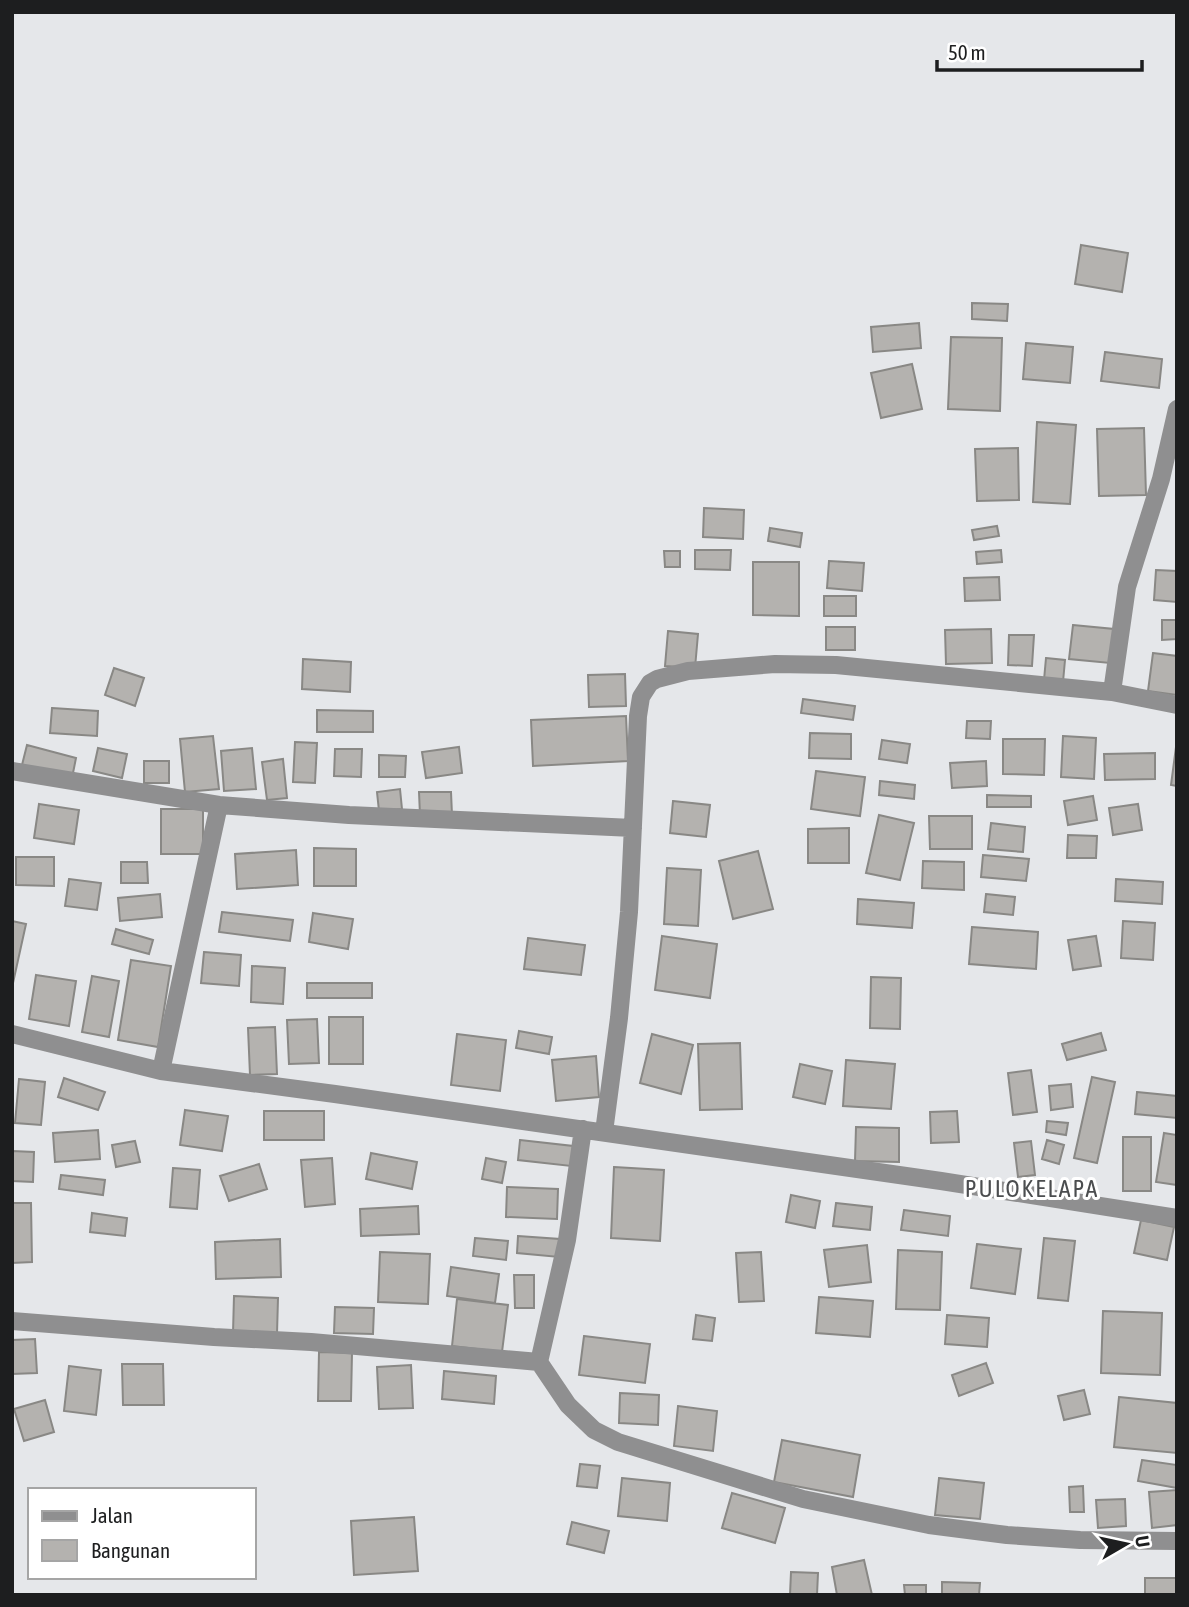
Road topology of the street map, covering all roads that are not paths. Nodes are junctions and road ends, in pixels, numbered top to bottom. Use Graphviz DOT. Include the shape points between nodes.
graph roads {
  1 [pos="1177,409"];
  2 [pos="1112,691"];
  3 [pos="1177,705"];
  4 [pos="12,771"];
  5 [pos="219,805"];
  6 [pos="632,828"];
  7 [pos="12,1034"];
  8 [pos="161,1071"];
  9 [pos="583,1129"];
  10 [pos="604,1132"];
  11 [pos="1177,1218"];
  12 [pos="12,1321"];
  13 [pos="539,1362"];
  14 [pos="1177,1541"];
  1 -- 2 [label="street" via="1128,587"];
  2 -- 3 [label="street"];
  2 -- 6 [label="street" via="836,665 775,664 667,676 650,683 641,697"];
  4 -- 5 [label="street"];
  5 -- 6 [label="street"];
  5 -- 8 [label="street"];
  6 -- 10 [label="street" via="628,926"];
  7 -- 8 [label="street"];
  8 -- 9 [label="street"];
  9 -- 10 [label="street"];
  9 -- 13 [label="street" via="567,1240"];
  10 -- 11 [label="street"];
  12 -- 13 [label="street"];
  13 -- 14 [label="street" via="568,1405 594,1430 618,1443 803,1499 929,1525 1007,1535"];
}
